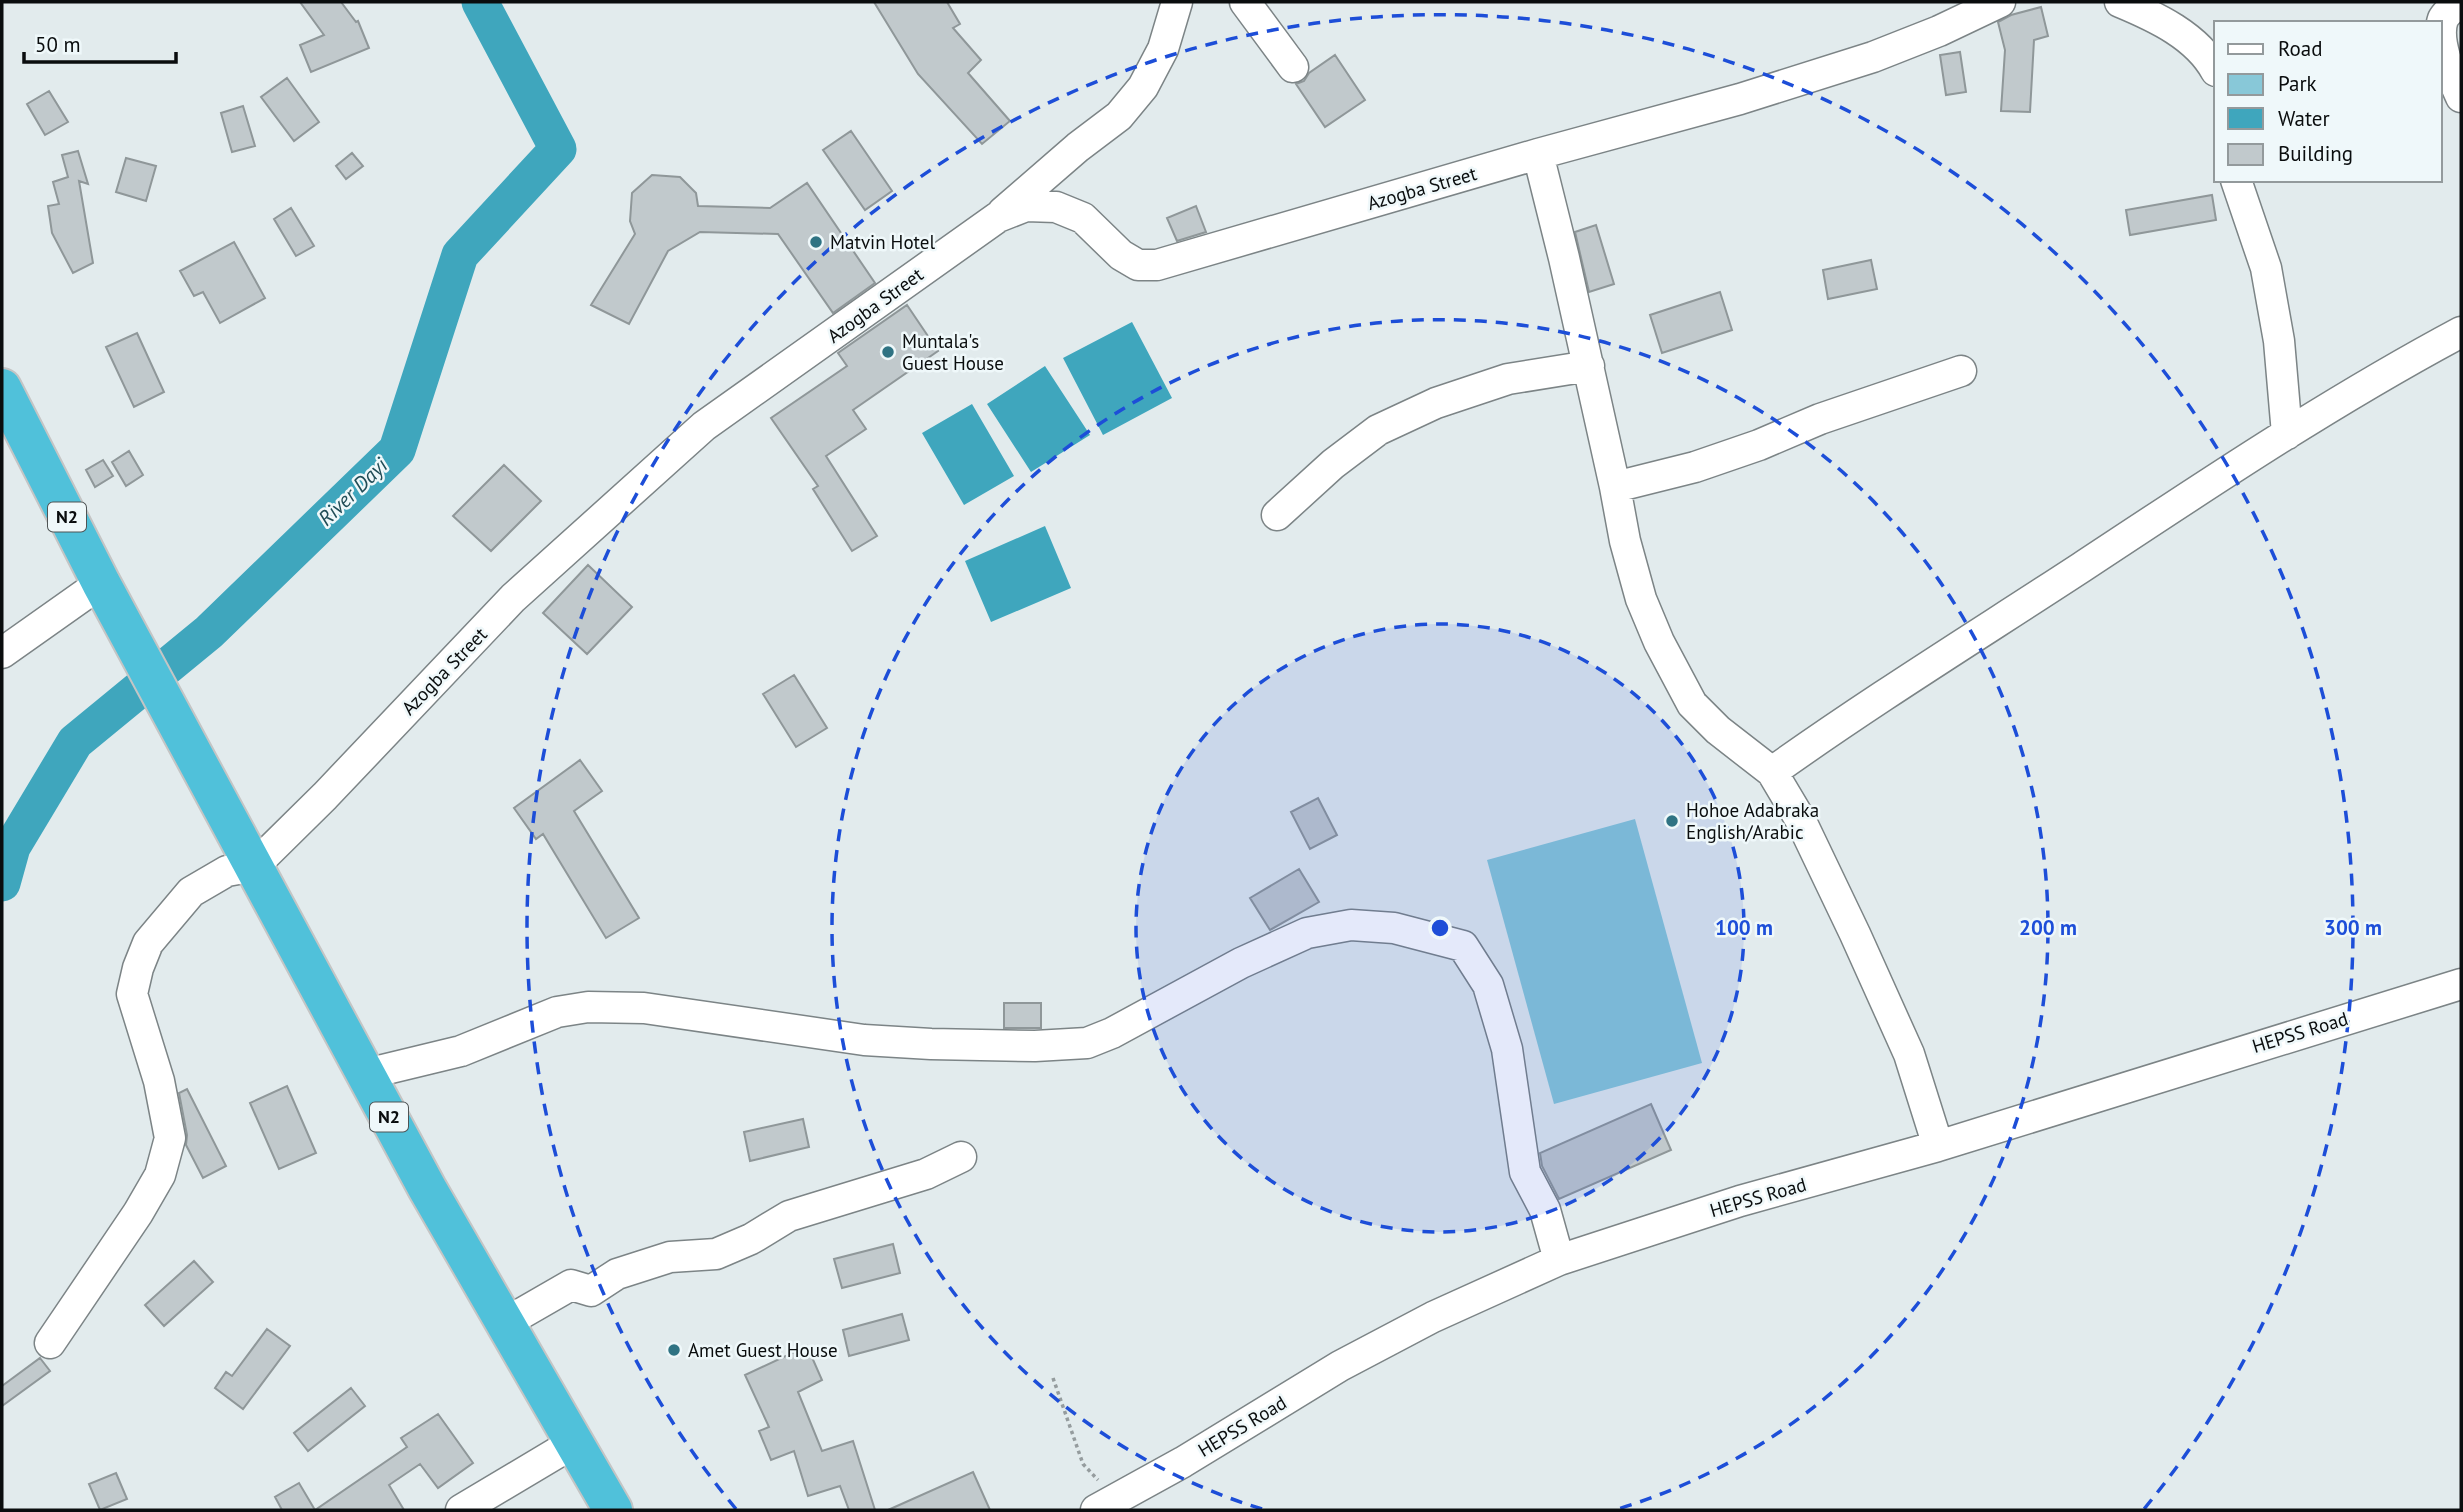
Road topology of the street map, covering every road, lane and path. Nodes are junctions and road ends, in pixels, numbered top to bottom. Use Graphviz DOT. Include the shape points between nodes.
graph roads {
  1 [pos="1177,2"];
  2 [pos="1245,2"];
  3 [pos="2000,2"];
  4 [pos="2120,2"];
  5 [pos="2458,2"];
  6 [pos="1293,67"];
  7 [pos="2214,67"];
  8 [pos="2461,97"];
  9 [pos="1538,154"];
  10 [pos="2237,182"];
  11 [pos="998,217"];
  12 [pos="2461,332"];
  13 [pos="1588,366"];
  14 [pos="1961,371"];
  15 [pos="2,388"];
  16 [pos="2287,434"];
  17 [pos="1615,486"];
  18 [pos="1277,515"];
  19 [pos="101,583"];
  20 [pos="2,653"];
  21 [pos="1772,772"];
  22 [pos="254,866"];
  23 [pos="2461,984"];
  24 [pos="366,1074"];
  25 [pos="1938,1146"];
  26 [pos="961,1157"];
  27 [pos="1559,1259"];
  28 [pos="505,1323"];
  29 [pos="50,1343"];
  30 [pos="1053,1378"];
  31 [pos="575,1442"];
  32 [pos="1106,1505"];
  33 [pos="461,1510"];
  34 [pos="613,1510"];
  1 -- 11 [label="street" via="1163,49 1143,87 1119,116"];
  2 -- 6 [label="street"];
  3 -- 9 [label="street, Azogba Street" via="1872,57 1740,99"];
  4 -- 7 [label="street" via="2180,32"];
  5 -- 8 [label="street" via="2444,19 2442,37 2448,68"];
  9 -- 11 [label="street, Azogba Street" via="1157,265 1138,265 1083,218 1056,207 1026,206"];
  9 -- 13 [label="street"];
  10 -- 16 [label="street" via="2266,268 2279,341"];
  11 -- 22 [label="street, Azogba Street" via="705,426 513,598"];
  12 -- 16 [label="street"];
  13 -- 17 [label="street"];
  13 -- 18 [label="street" via="1508,379 1436,403 1378,430"];
  14 -- 17 [label="street" via="1695,467"];
  15 -- 19 [label="highway, N2"];
  16 -- 21 [label="street"];
  17 -- 21 [label="street" via="1642,599 1671,667 1692,705"];
  19 -- 20 [label="street"];
  19 -- 22 [label="highway, N2"];
  21 -- 25 [label="street" via="1831,882 1909,1054"];
  22 -- 24 [label="highway, N2"];
  22 -- 29 [label="street" via="227,871 191,892 148,943 132,995 159,1081 170,1138 160,1175 138,1213"];
  23 -- 25 [label="street, HEPSS Road"];
  24 -- 27 [label="street" via="461,1051 557,1012 589,1007 644,1007 864,1040 1035,1046 1087,1043 1307,933 1351,925 1394,928 1463,946 1488,985 1507,1049 1525,1172 1545,1210"];
  24 -- 28 [label="highway, N2"];
  25 -- 27 [label="street, HEPSS Road" via="1740,1201"];
  26 -- 28 [label="street" via="926,1174 789,1216 716,1254 670,1257 617,1274 592,1291 571,1285"];
  27 -- 32 [label="street, HEPSS Road" via="1340,1366"];
  28 -- 31 [label="highway, N2"];
  30 -- 32 [label="path" via="1083,1464"];
  31 -- 33 [label="street"];
  31 -- 34 [label="highway, N2"];
}
